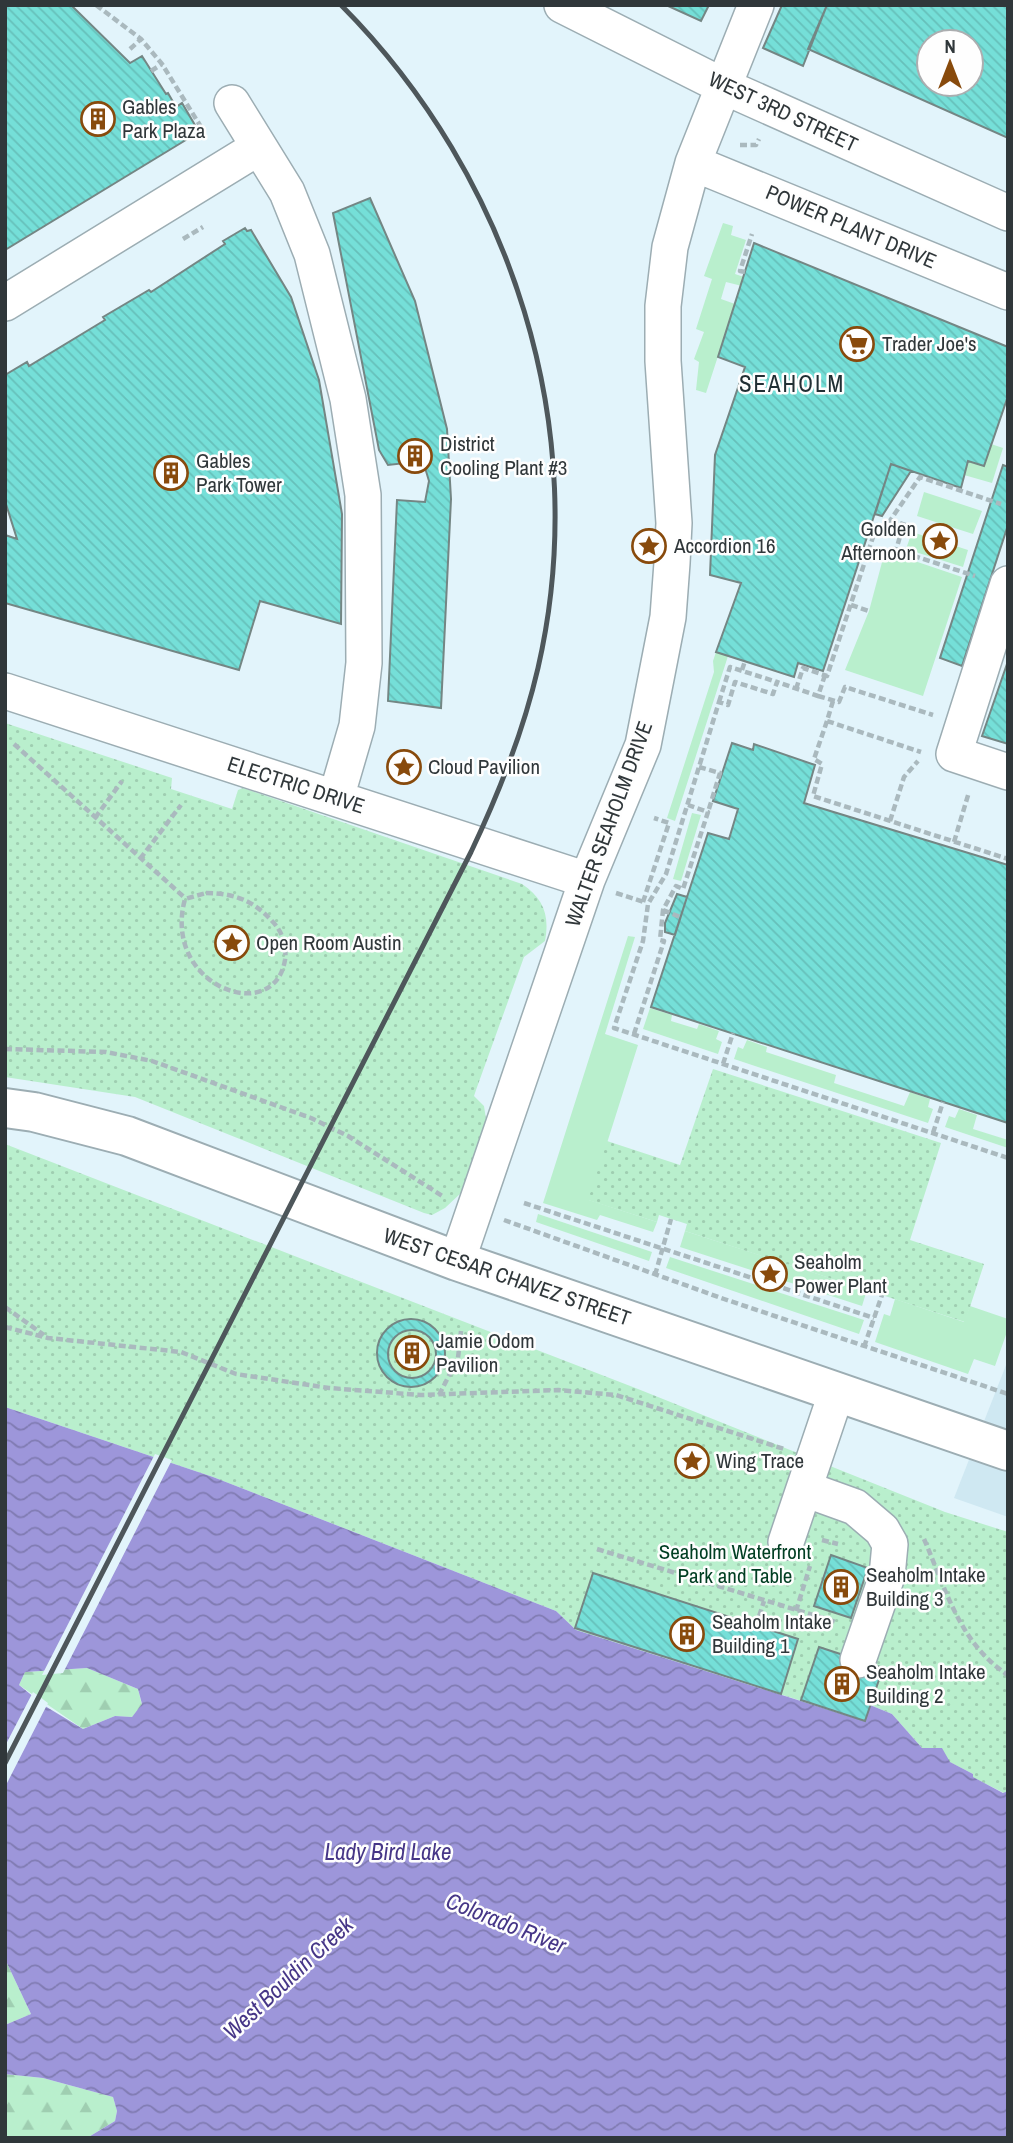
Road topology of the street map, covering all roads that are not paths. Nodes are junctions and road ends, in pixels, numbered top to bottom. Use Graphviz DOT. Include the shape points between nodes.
graph roads {
  1 [pos="562,5"];
  2 [pos="756,5"];
  3 [pos="723,86"];
  4 [pos="232,103"];
  5 [pos="259,147"];
  6 [pos="693,163"];
  7 [pos="1008,213"];
  8 [pos="1008,292"];
  9 [pos="5,303"];
  10 [pos="993,580"];
  11 [pos="5,691"];
  12 [pos="1008,772"];
  13 [pos="336,798"];
  14 [pos="587,880"];
  15 [pos="5,1108"];
  16 [pos="457,1261"];
  17 [pos="837,1391"];
  18 [pos="1006,1444"];
  19 [pos="805,1489"];
  20 [pos="799,1550"];
  21 [pos="858,1660"];
  1 -- 3 [label="street, WEST 3RD STREET"];
  2 -- 3 [label="street, WALTER SEAHOLM DRIVE"];
  3 -- 6 [label="street, WALTER SEAHOLM DRIVE"];
  3 -- 7 [label="street, WEST 3RD STREET"];
  4 -- 5 [label="street"];
  5 -- 9 [label="street"];
  5 -- 13 [label="street" via="287,192 312,254 348,399 363,495 364,663 357,726"];
  6 -- 8 [label="street, POWER PLANT DRIVE"];
  6 -- 14 [label="street, WALTER SEAHOLM DRIVE" via="670,247 663,306 674,523 668,617 642,745"];
  10 -- 12 [label="street" via="954,754"];
  11 -- 13 [label="street, ELECTRIC DRIVE"];
  13 -- 14 [label="street, ELECTRIC DRIVE"];
  14 -- 16 [label="street, WALTER SEAHOLM DRIVE"];
  15 -- 16 [label="main road, WEST CESAR CHAVEZ STREET" via="127,1136"];
  16 -- 17 [label="main road, WEST CESAR CHAVEZ STREET"];
  17 -- 18 [label="main road, WEST CESAR CHAVEZ STREET"];
  17 -- 19 [label="street"];
  19 -- 20 [label="street"];
  19 -- 21 [label="street" via="855,1507 891,1544 887,1576"];
}
